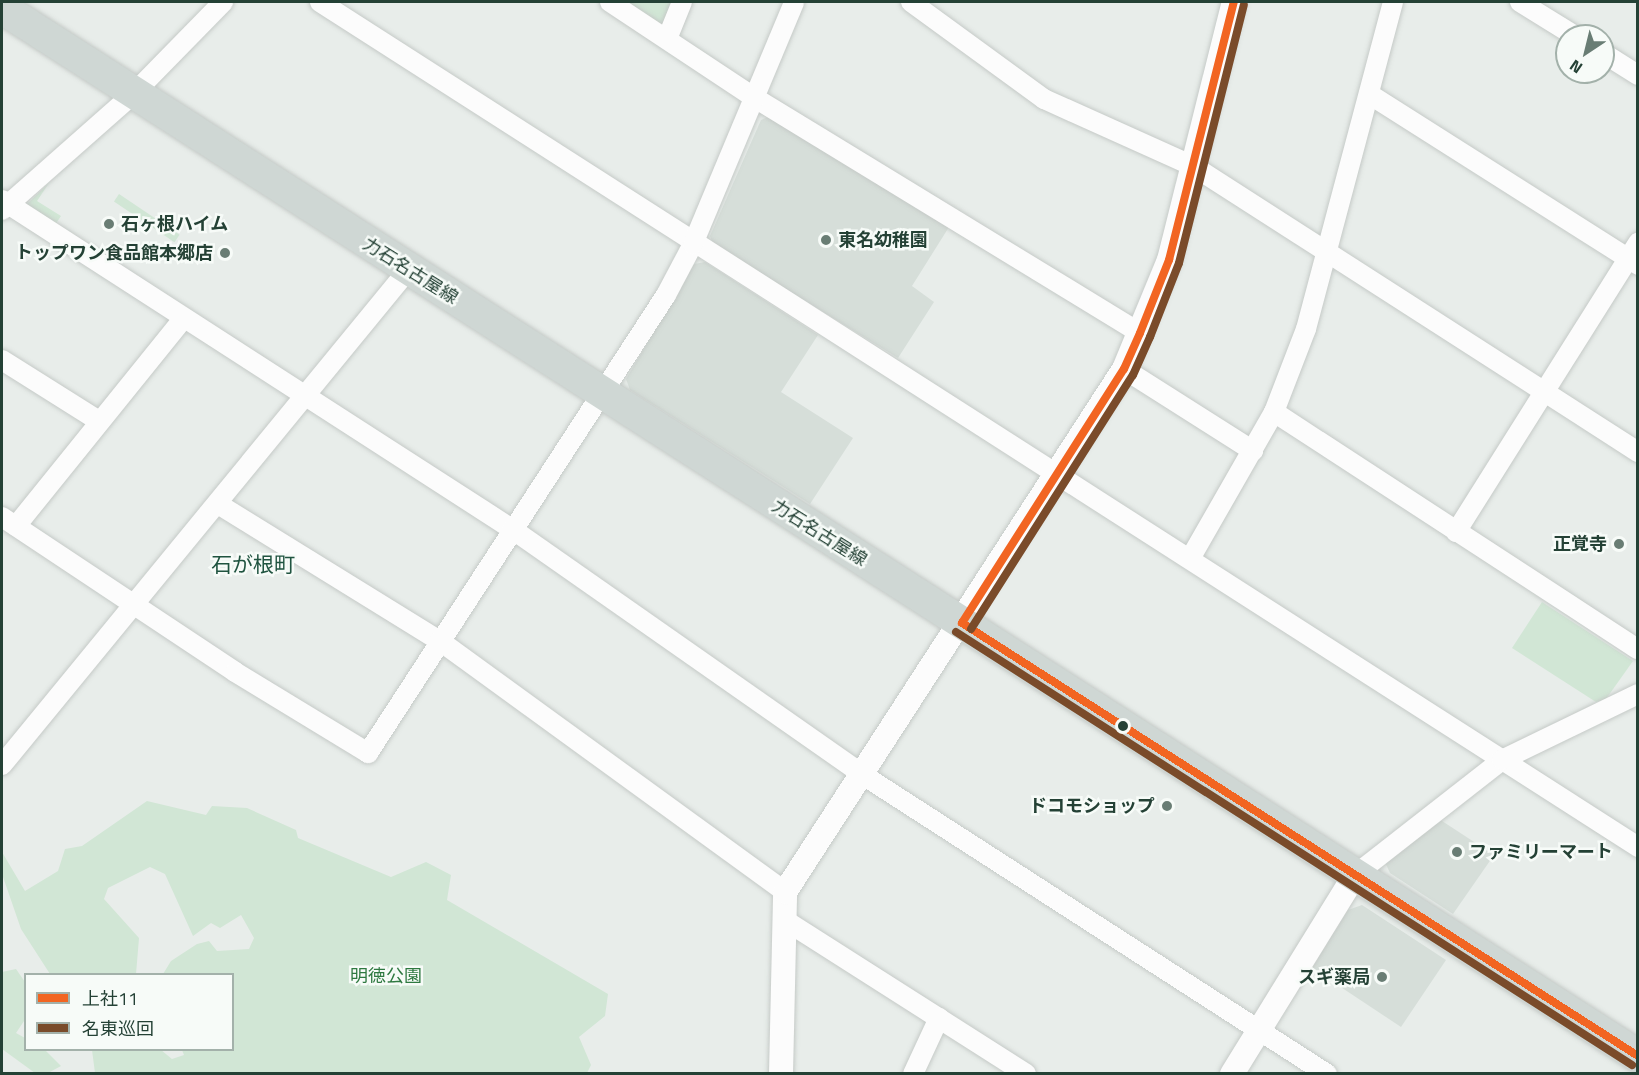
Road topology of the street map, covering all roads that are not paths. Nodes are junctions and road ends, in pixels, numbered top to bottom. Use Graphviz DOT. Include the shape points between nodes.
graph roads {
  1 [pos="223,2"];
  2 [pos="320,2"];
  3 [pos="610,2"];
  4 [pos="682,2"];
  5 [pos="794,2"];
  6 [pos="910,2"];
  7 [pos="1232,2"];
  8 [pos="1393,2"];
  9 [pos="1520,2"];
  10 [pos="2,8"];
  11 [pos="1556,24"];
  12 [pos="667,39"];
  13 [pos="1615,61"];
  14 [pos="1638,75"];
  15 [pos="132,94"];
  16 [pos="1369,94"];
  17 [pos="755,98"];
  18 [pos="1193,166"];
  19 [pos="4,205"];
  20 [pos="693,244"];
  21 [pos="1328,253"];
  22 [pos="1634,255"];
  23 [pos="408,270"];
  24 [pos="183,319"];
  25 [pos="1140,333"];
  26 [pos="2,360"];
  27 [pos="1124,369"];
  28 [pos="1542,390"];
  29 [pos="602,393"];
  30 [pos="306,396"];
  31 [pos="1274,412"];
  32 [pos="99,421"];
  33 [pos="1253,451"];
  34 [pos="1638,452"];
  35 [pos="1060,472"];
  36 [pos="218,504"];
  37 [pos="9,521"];
  38 [pos="512,529"];
  39 [pos="1456,532"];
  40 [pos="1191,557"];
  41 [pos="134,606"];
  42 [pos="962,623"];
  43 [pos="440,641"];
  44 [pos="1638,649"];
  45 [pos="1638,694"];
  46 [pos="4,757"];
  47 [pos="1502,760"];
  48 [pos="863,776"];
  49 [pos="1638,847"];
  50 [pos="1355,874"];
  51 [pos="785,892"];
  52 [pos="783,919"];
  53 [pos="939,1018"];
  54 [pos="1258,1030"];
  55 [pos="1638,1056"];
  56 [pos="781,1074"];
  57 [pos="913,1074"];
  58 [pos="1026,1074"];
  59 [pos="1232,1074"];
  60 [pos="1327,1074"];
  1 -- 15 [label="street"];
  2 -- 20 [label="street"];
  3 -- 12 [label="street"];
  4 -- 12 [label="street"];
  5 -- 17 [label="street"];
  6 -- 18 [label="street" via="1044,99"];
  7 -- 18 [label="street"];
  8 -- 16 [label="street"];
  9 -- 11 [label="street"];
  10 -- 15 [label="main road, 力石名古屋線"];
  12 -- 17 [label="street"];
  13 -- 14 [label="street"];
  15 -- 19 [label="street"];
  15 -- 23 [label="main road, 力石名古屋線"];
  16 -- 21 [label="street"];
  16 -- 22 [label="street"];
  17 -- 20 [label="street"];
  17 -- 25 [label="street"];
  18 -- 21 [label="street"];
  18 -- 25 [label="street" via="1169,260"];
  19 -- 24 [label="street"];
  20 -- 29 [label="street"];
  20 -- 35 [label="street"];
  21 -- 28 [label="street"];
  21 -- 31 [label="street"];
  22 -- 28 [label="street"];
  23 -- 29 [label="main road, 力石名古屋線"];
  23 -- 30 [label="street"];
  24 -- 30 [label="street"];
  24 -- 32 [label="street"];
  25 -- 27 [label="street"];
  26 -- 32 [label="street"];
  27 -- 33 [label="street"];
  27 -- 35 [label="street"];
  28 -- 34 [label="street"];
  28 -- 39 [label="street"];
  29 -- 38 [label="street"];
  29 -- 42 [label="main road, 力石名古屋線"];
  30 -- 36 [label="street"];
  30 -- 38 [label="street"];
  31 -- 33 [label="street"];
  31 -- 39 [label="street"];
  32 -- 37 [label="street"];
  33 -- 40 [label="street"];
  35 -- 40 [label="street"];
  35 -- 42 [label="street"];
  36 -- 41 [label="street"];
  36 -- 43 [label="street"];
  37 -- 41 [label="street"];
  38 -- 43 [label="street"];
  38 -- 48 [label="street"];
  39 -- 44 [label="street"];
  40 -- 47 [label="street"];
  41 -- 43 [label="street" via="368,753"];
  41 -- 46 [label="street"];
  42 -- 48 [label="street"];
  42 -- 50 [label="main road, 力石名古屋線"];
  43 -- 51 [label="street"];
  45 -- 47 [label="street"];
  47 -- 49 [label="street"];
  47 -- 50 [label="street"];
  48 -- 51 [label="street"];
  48 -- 54 [label="street"];
  50 -- 54 [label="street"];
  50 -- 55 [label="main road, 力石名古屋線"];
  51 -- 52 [label="street"];
  52 -- 53 [label="street"];
  52 -- 56 [label="street"];
  53 -- 57 [label="street"];
  53 -- 58 [label="street"];
  54 -- 59 [label="street"];
  54 -- 60 [label="street"];
}
